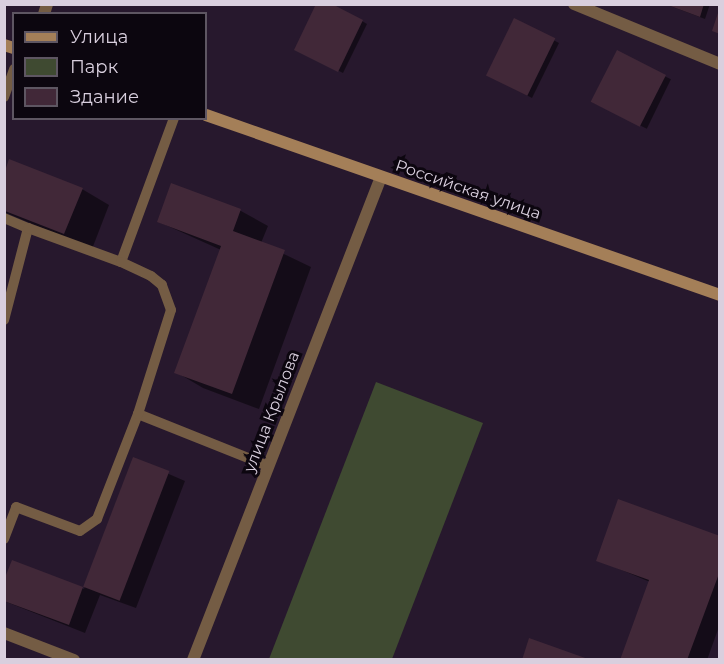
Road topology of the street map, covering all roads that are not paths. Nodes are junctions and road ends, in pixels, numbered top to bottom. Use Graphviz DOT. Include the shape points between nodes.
graph roads {
  1 [pos="574,4"];
  2 [pos="720,64"];
  3 [pos="12,75"];
  4 [pos="4,97"];
  5 [pos="207,115"];
  6 [pos="173,120"];
  7 [pos="381,177"];
  8 [pos="4,218"];
  9 [pos="28,228"];
  10 [pos="121,262"];
  11 [pos="720,296"];
  12 [pos="4,320"];
  13 [pos="138,414"];
  14 [pos="268,466"];
  15 [pos="4,503"];
  16 [pos="16,507"];
  17 [pos="4,539"];
  18 [pos="4,633"];
  19 [pos="74,660"];
  20 [pos="193,660"];
  1 -- 2 [label="street"];
  3 -- 4 [label="lane"];
  5 -- 7 [label="street, Российская улица"];
  6 -- 10 [label="lane"];
  7 -- 11 [label="street, Российская улица"];
  7 -- 14 [label="street, улица Крылова"];
  8 -- 9 [label="lane"];
  9 -- 10 [label="lane"];
  9 -- 12 [label="lane"];
  10 -- 13 [label="lane" via="162,285 171,310"];
  13 -- 14 [label="lane"];
  13 -- 16 [label="lane" via="92,525 74,530"];
  14 -- 20 [label="street, улица Крылова"];
  15 -- 16 [label="lane"];
  16 -- 17 [label="lane"];
  18 -- 19 [label="street"];
}
